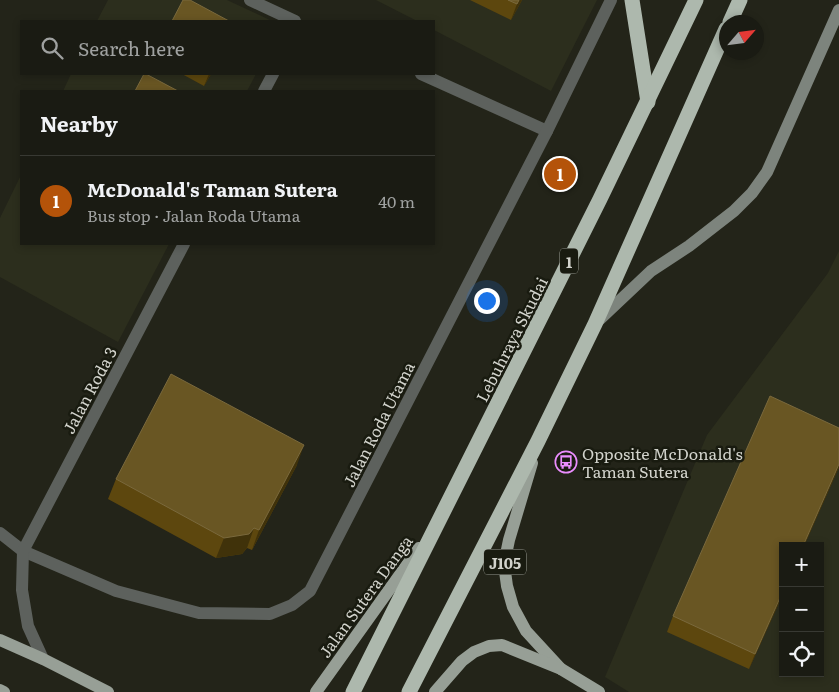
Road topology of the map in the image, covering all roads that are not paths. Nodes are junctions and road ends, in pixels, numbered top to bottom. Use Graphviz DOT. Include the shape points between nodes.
graph roads {
  1 [pos="250,0"];
  2 [pos="612,0"];
  3 [pos="632,0"];
  4 [pos="696,0"];
  5 [pos="740,0"];
  6 [pos="839,10"];
  7 [pos="733,15"];
  8 [pos="293,20"];
  9 [pos="719,45"];
  10 [pos="272,75"];
  11 [pos="423,75"];
  12 [pos="265,90"];
  13 [pos="648,102"];
  14 [pos="547,131"];
  15 [pos="183,245"];
  16 [pos="595,324"];
  17 [pos="538,441"];
  18 [pos="440,520"];
  19 [pos="0,533"];
  20 [pos="23,550"];
  21 [pos="0,640"];
  22 [pos="43,659"];
  23 [pos="561,670"];
  24 [pos="0,690"];
  25 [pos="4,692"];
  26 [pos="108,692"];
  27 [pos="316,692"];
  28 [pos="353,692"];
  29 [pos="409,692"];
  30 [pos="435,692"];
  31 [pos="599,692"];
  1 -- 8 [label="street"];
  2 -- 14 [label="street, Jalan Roda Utama"];
  3 -- 13 [label="highway"];
  4 -- 13 [label="highway, Lebuhraya Skudai / 1"];
  5 -- 7 [label="highway"];
  6 -- 16 [label="street" via="767,172 752,193 734,211 651,271"];
  9 -- 16 [label="highway"];
  10 -- 12 [label="street"];
  11 -- 14 [label="street"];
  13 -- 18 [label="highway, Lebuhraya Skudai / 1"];
  14 -- 20 [label="street, Jalan Roda Utama" via="310,591 270,614 199,613 116,591"];
  15 -- 20 [label="street, Jalan Roda 3"];
  16 -- 17 [label="highway"];
  17 -- 23 [label="main road, J105" via="504,564 511,600 526,631"];
  17 -- 29 [label="highway"];
  18 -- 27 [label="main road, Jalan Sutera Danga"];
  18 -- 28 [label="highway, Lebuhraya Skudai / 1"];
  19 -- 20 [label="street, Jalan Roda Utama"];
  20 -- 22 [label="street" via="22,590 28,626"];
  21 -- 22 [label="main road"];
  22 -- 26 [label="main road"];
  23 -- 30 [label="main road, J105" via="502,645 489,646 462,661"];
  23 -- 31 [label="main road, J105"];
  24 -- 25 [label="main road"];
}
